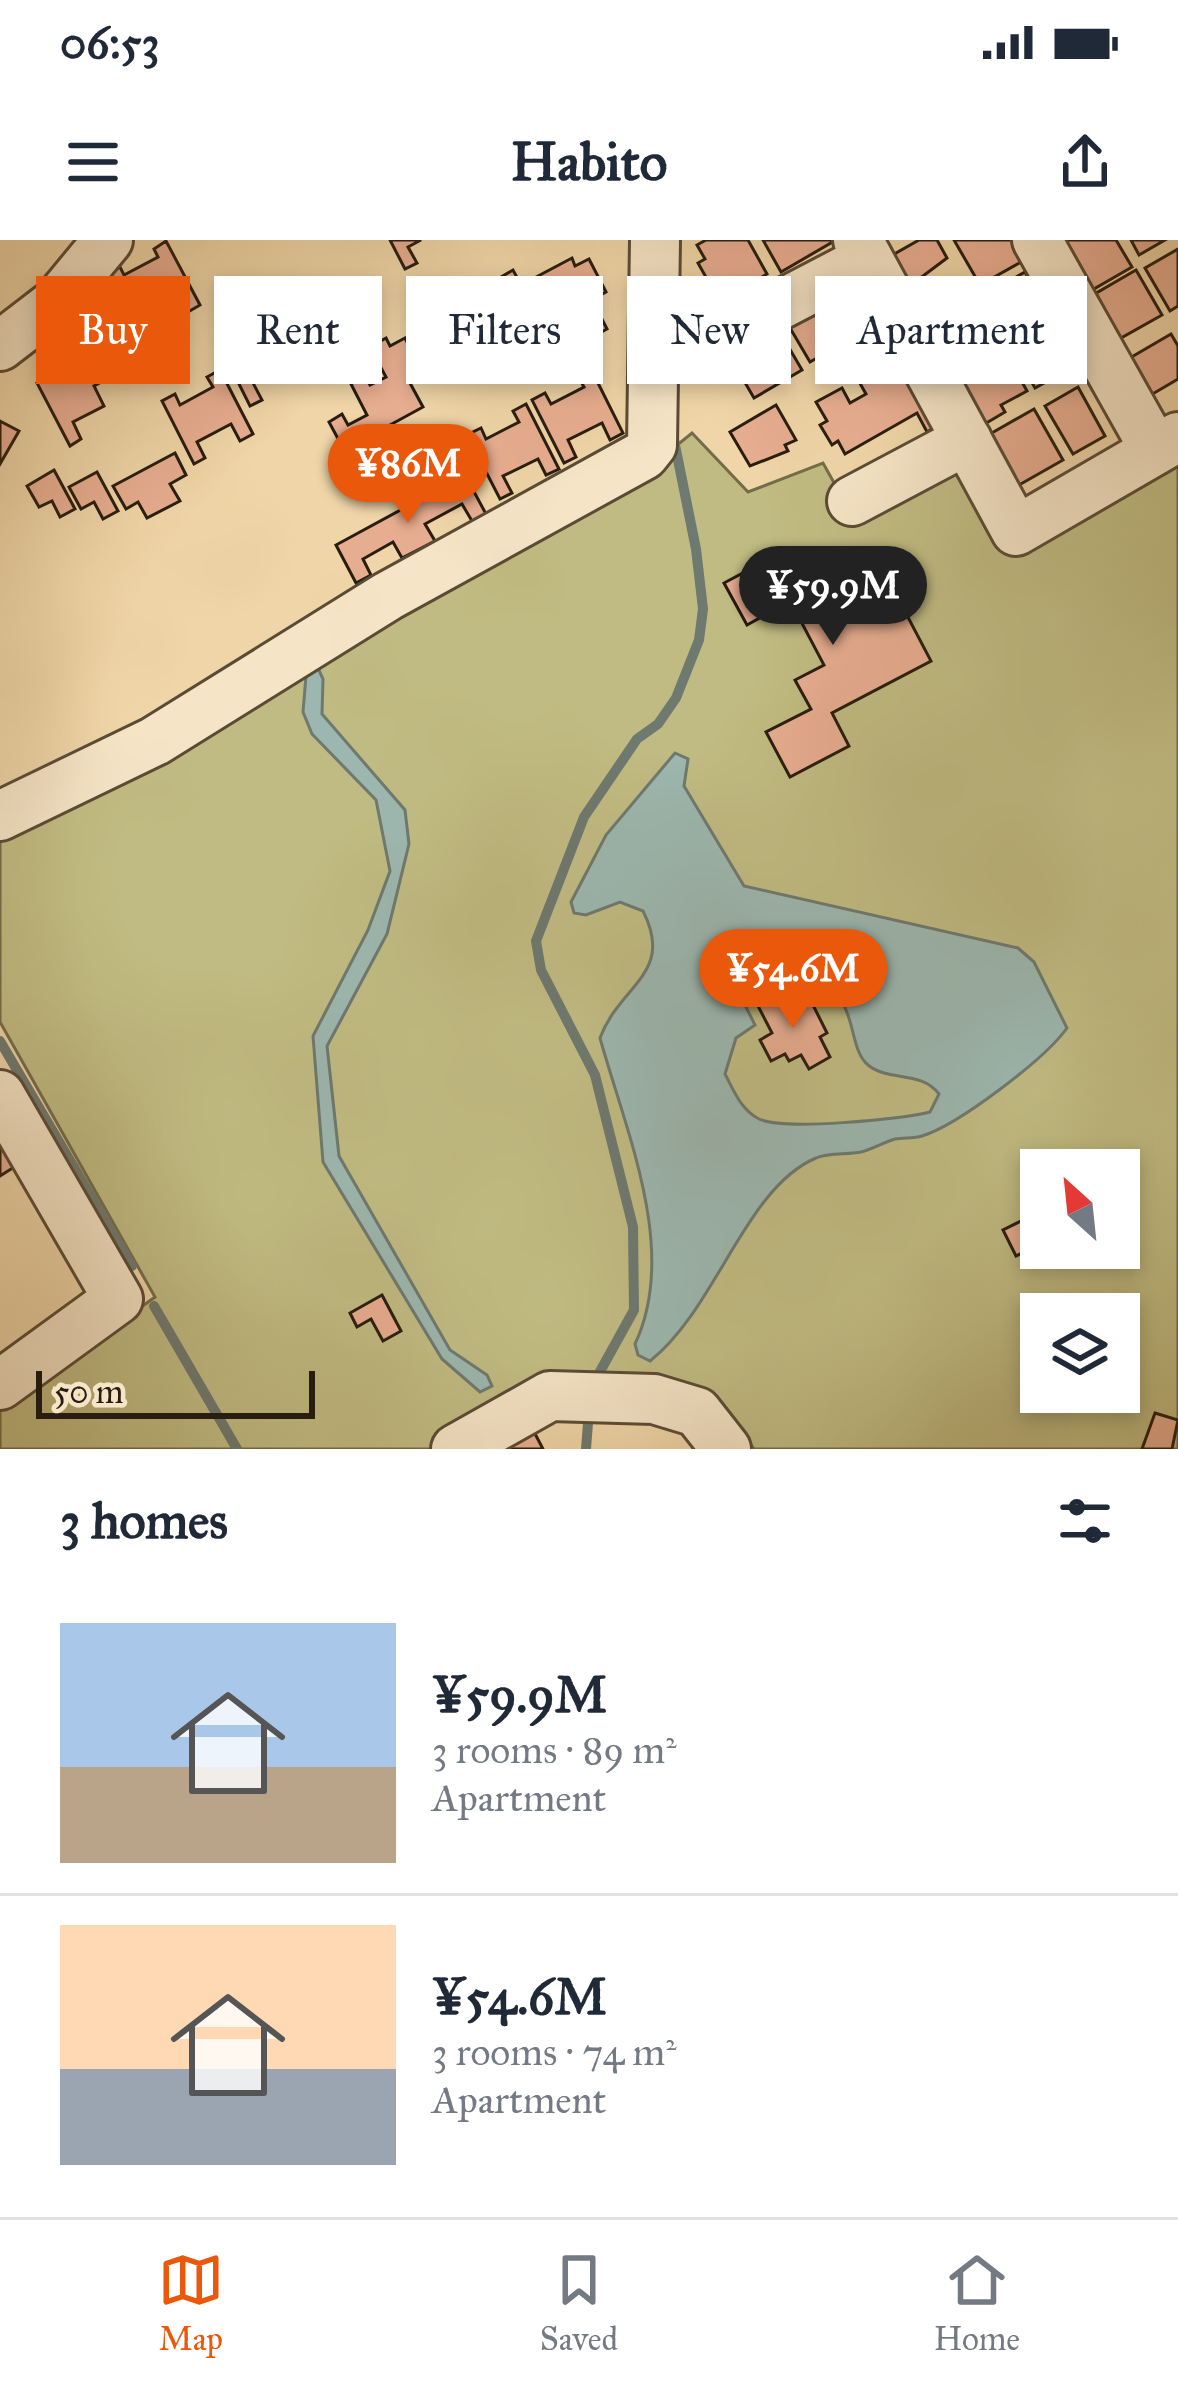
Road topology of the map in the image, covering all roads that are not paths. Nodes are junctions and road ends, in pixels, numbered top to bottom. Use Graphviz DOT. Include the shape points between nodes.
graph roads {
  1 [pos="108,240"];
  2 [pos="655,240"];
  3 [pos="1037,240"];
  4 [pos="863,249"];
  5 [pos="791,296"];
  6 [pos="0,346"];
  7 [pos="967,440"];
  8 [pos="1167,444"];
  9 [pos="852,501"];
  10 [pos="0,816"];
  11 [pos="0,1095"];
  12 [pos="0,1385"];
  13 [pos="456,1449"];
  14 [pos="726,1449"];
  1 -- 6 [label="street" via="56,303"];
  2 -- 10 [label="street" via="652,445 644,454 388,596 155,741"];
  3 -- 8 [label="street"];
  4 -- 5 [label="street"];
  4 -- 7 [label="street"];
  7 -- 8 [label="street" via="1016,531"];
  7 -- 9 [label="street"];
  11 -- 12 [label="street" via="118,1299"];
  13 -- 14 [label="street" via="550,1396 654,1399 698,1412"];
}
